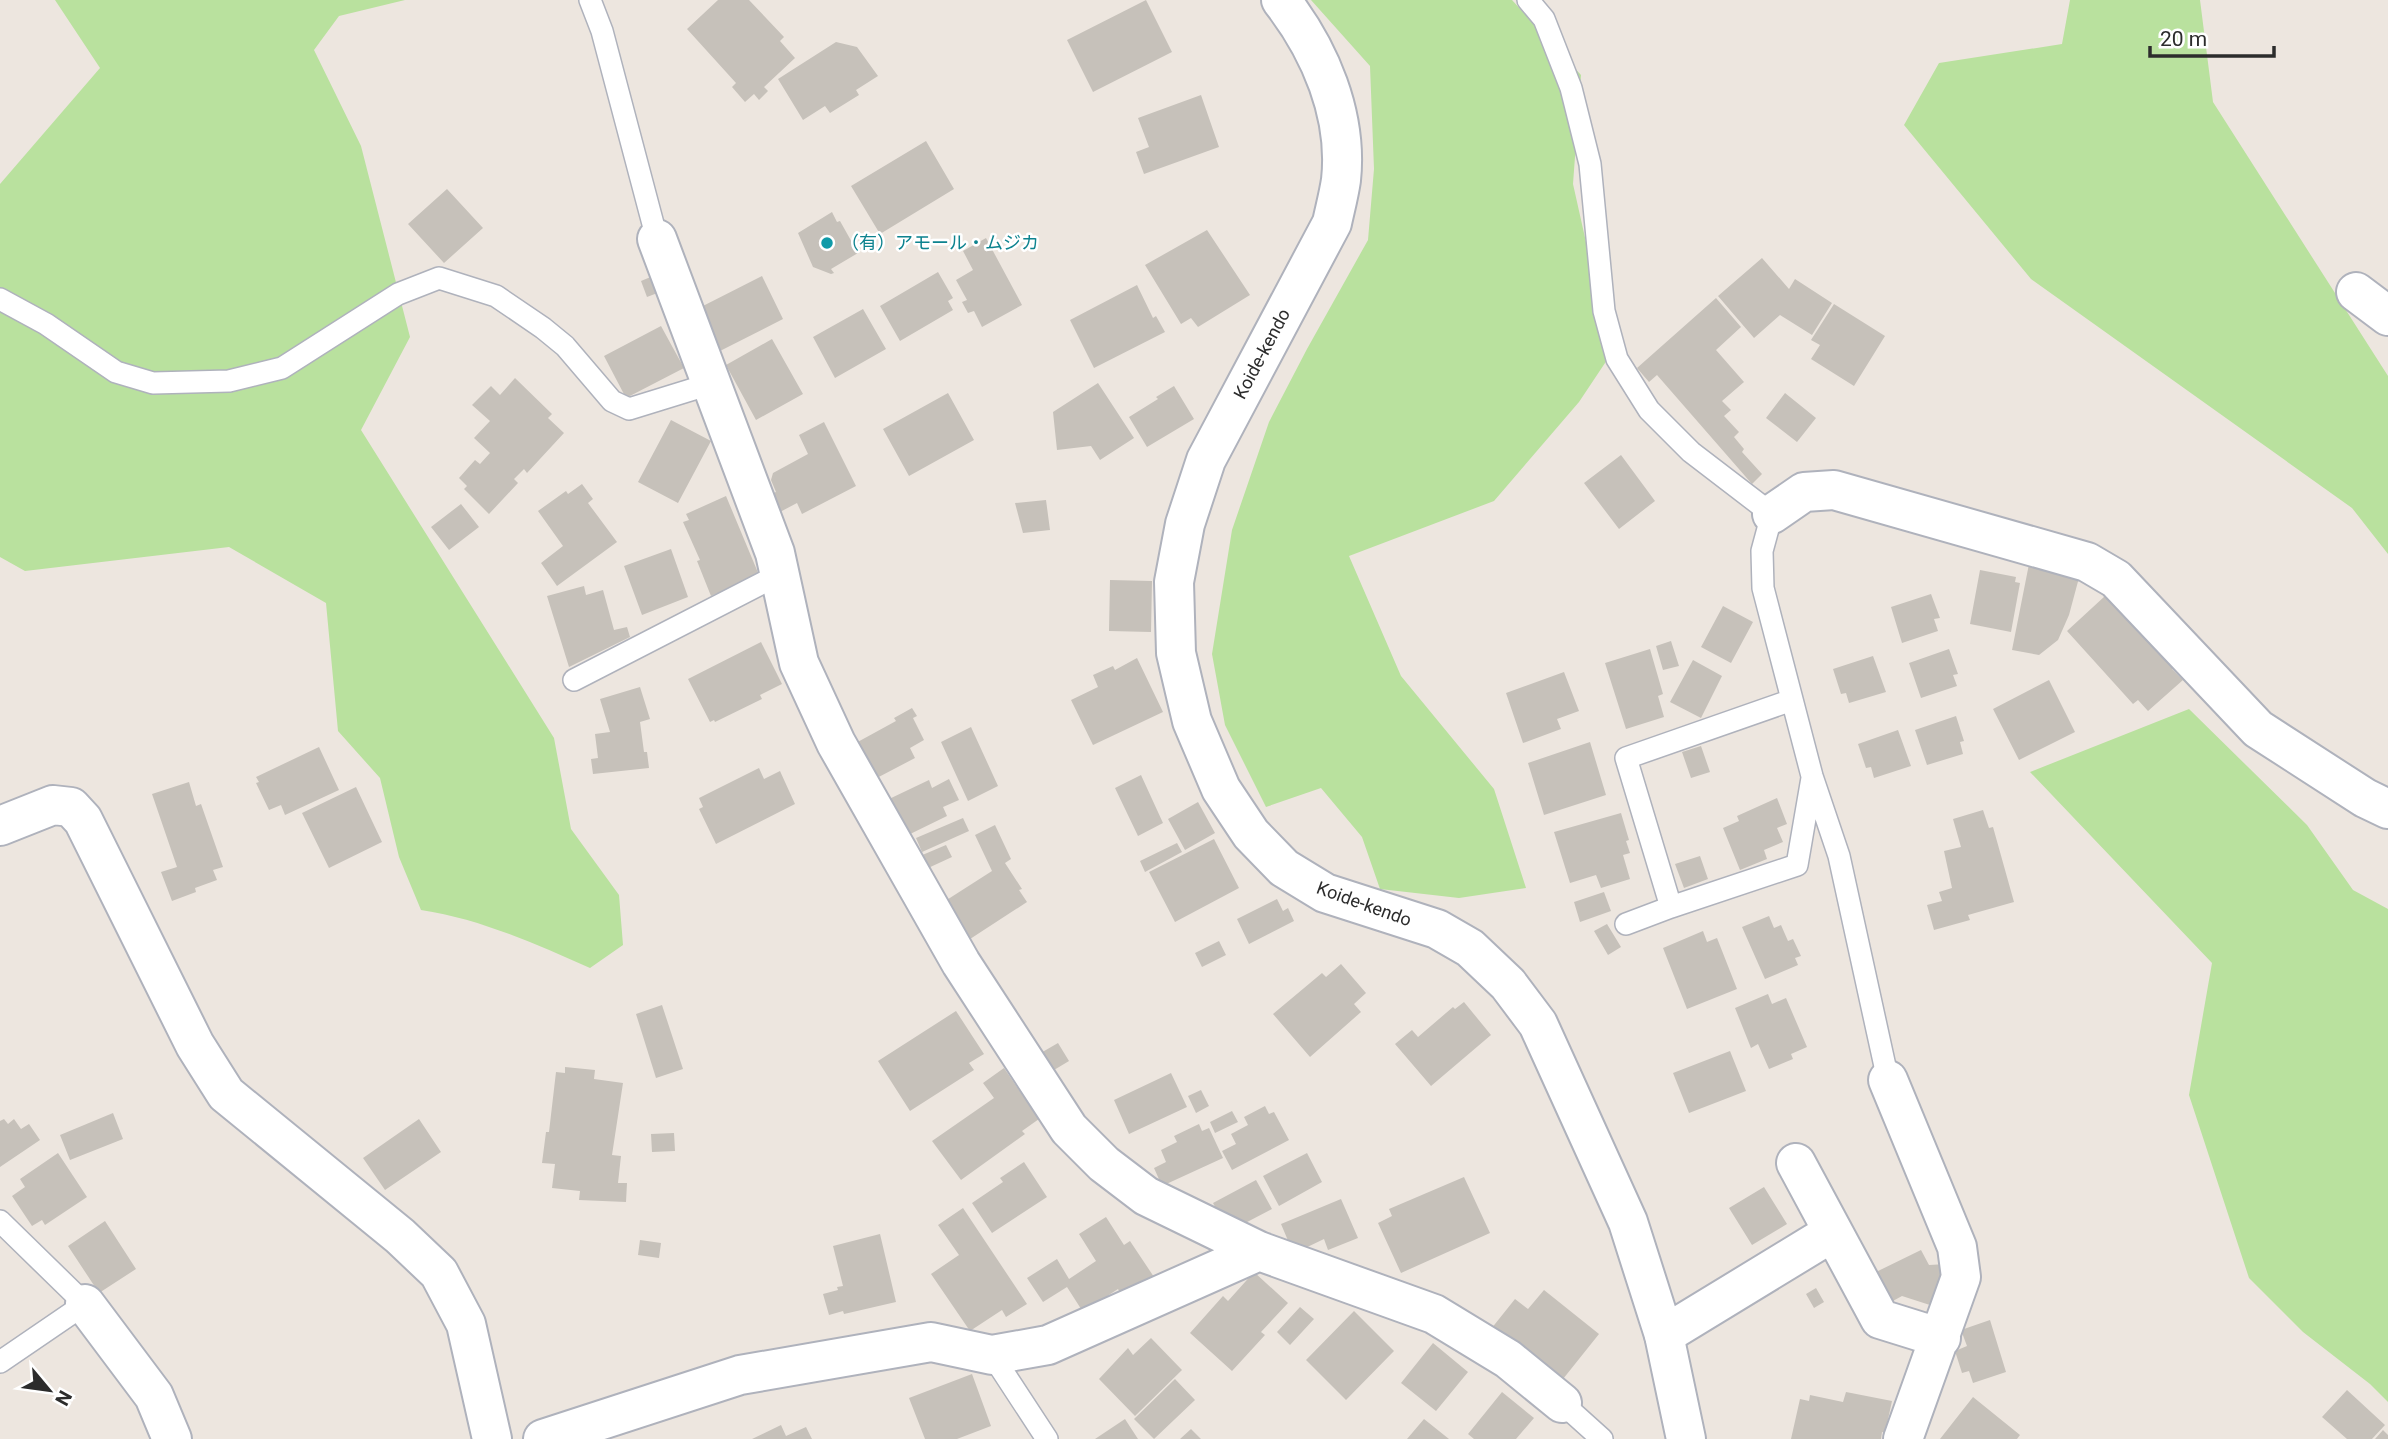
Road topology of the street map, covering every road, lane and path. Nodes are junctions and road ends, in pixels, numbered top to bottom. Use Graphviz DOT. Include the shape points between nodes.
graph roads {
  1 [pos="590,0"];
  2 [pos="1281,0"];
  3 [pos="1528,0"];
  4 [pos="657,239"];
  5 [pos="2356,292"];
  6 [pos="0,299"];
  7 [pos="2388,316"];
  8 [pos="710,384"];
  9 [pos="1772,513"];
  10 [pos="780,574"];
  11 [pos="574,680"];
  12 [pos="1792,700"];
  13 [pos="1812,776"];
  14 [pos="2388,809"];
  15 [pos="0,826"];
  16 [pos="1671,907"];
  17 [pos="1626,924"];
  18 [pos="1888,1080"];
  19 [pos="1796,1163"];
  20 [pos="0,1221"];
  21 [pos="1833,1232"];
  22 [pos="1259,1251"];
  23 [pos="85,1304"];
  24 [pos="1664,1335"];
  25 [pos="1941,1338"];
  26 [pos="992,1355"];
  27 [pos="0,1362"];
  28 [pos="1562,1403"];
  29 [pos="172,1439"];
  30 [pos="492,1439"];
  31 [pos="543,1439"];
  32 [pos="1047,1439"];
  33 [pos="1602,1439"];
  34 [pos="1686,1439"];
  35 [pos="1903,1439"];
  1 -- 4 [label="lane"];
  2 -- 24 [label="street, Koide-kendo" via="1318,60 1335,104 1342,147 1341,181 1332,222 1206,460 1185,524 1174,582 1176,653 1192,721 1221,789 1251,834 1284,868 1325,893 1437,929 1469,948 1508,984 1538,1024 1628,1222"];
  3 -- 9 [label="lane" via="1544,19 1570,88 1590,164 1604,311 1617,359 1648,410 1691,452"];
  4 -- 8 [label="street"];
  5 -- 7 [label="street"];
  6 -- 8 [label="lane" via="116,372 153,383 229,381 282,368 398,294 439,278 496,296 524,315 565,346 612,401 629,409"];
  8 -- 10 [label="street"];
  9 -- 12 [label="lane" via="1762,551 1763,588"];
  9 -- 14 [label="street" via="1804,492 1834,490 2087,562 2116,579 2258,729"];
  10 -- 11 [label="lane"];
  10 -- 22 [label="street" via="799,663 836,743 961,962 1069,1129 1146,1196"];
  12 -- 13 [label="lane"];
  12 -- 16 [label="lane" via="1626,758"];
  13 -- 16 [label="lane" via="1797,865"];
  13 -- 18 [label="lane" via="1839,856"];
  15 -- 30 [label="street" via="53,804 71,807 83,820 195,1045 226,1094 439,1273 466,1324"];
  16 -- 17 [label="lane"];
  18 -- 25 [label="street" via="1957,1247 1961,1277"];
  19 -- 21 [label="street"];
  20 -- 23 [label="lane"];
  21 -- 24 [label="street"];
  21 -- 25 [label="street" via="1880,1319"];
  22 -- 26 [label="street" via="1048,1345"];
  22 -- 28 [label="street" via="1434,1314 1508,1359"];
  23 -- 27 [label="lane"];
  23 -- 29 [label="street" via="154,1396"];
  24 -- 34 [label="street, Koide-kendo"];
  25 -- 35 [label="street"];
  26 -- 31 [label="street" via="931,1342 740,1375"];
  26 -- 32 [label="lane"];
  28 -- 33 [label="lane"];
}
